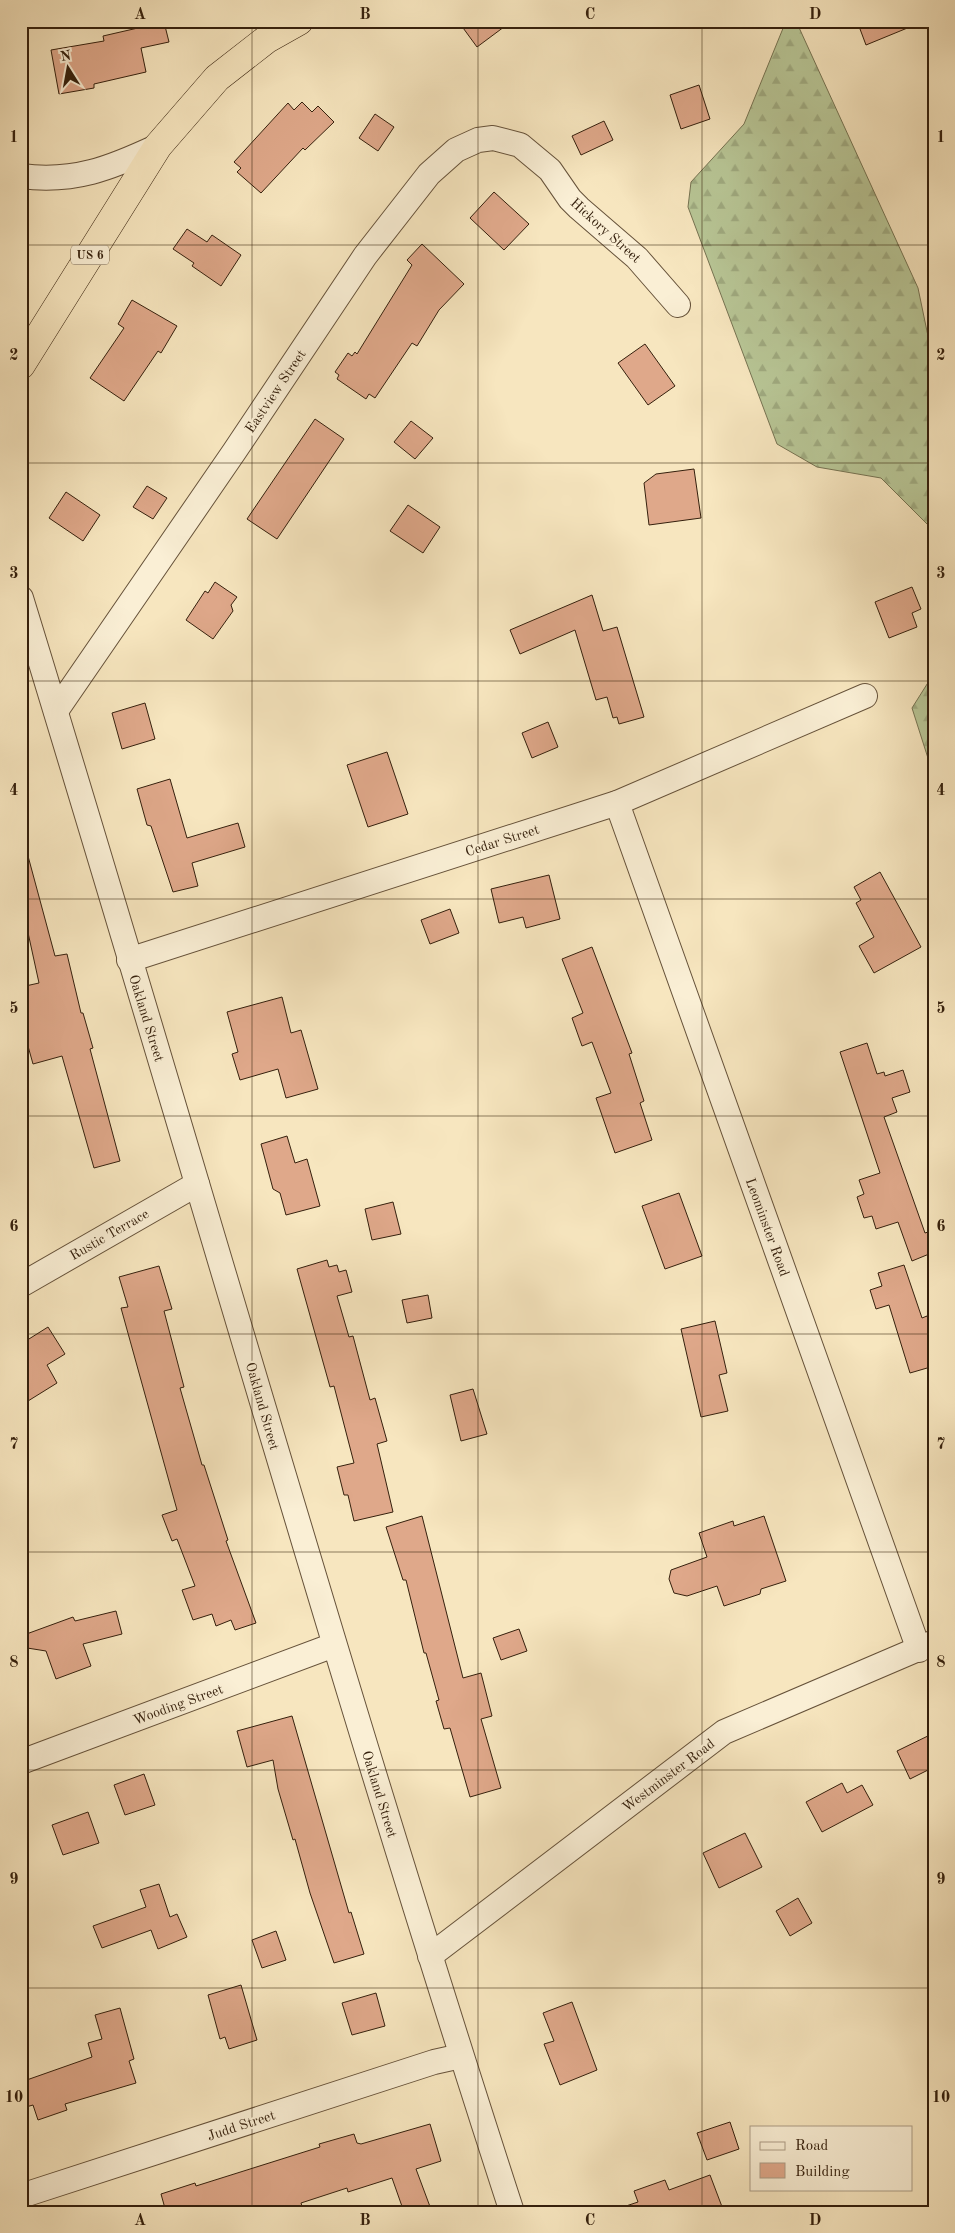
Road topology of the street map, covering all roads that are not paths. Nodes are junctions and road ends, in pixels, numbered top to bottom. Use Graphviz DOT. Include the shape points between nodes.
graph roads {
  1 [pos="299,21"];
  2 [pos="158,146"];
  3 [pos="534,156"];
  4 [pos="21,176"];
  5 [pos="678,305"];
  6 [pos="21,365"];
  7 [pos="21,598"];
  8 [pos="865,696"];
  9 [pos="56,711"];
  10 [pos="617,804"];
  11 [pos="129,960"];
  12 [pos="197,1184"];
  13 [pos="21,1285"];
  14 [pos="334,1645"];
  15 [pos="926,1646"];
  16 [pos="21,1762"];
  17 [pos="430,1956"];
  18 [pos="461,2056"];
  19 [pos="21,2196"];
  20 [pos="512,2212"];
  1 -- 2 [label="highway, US 6" via="268,39 217,78"];
  2 -- 4 [label="street" via="114,166 87,173 45,179"];
  2 -- 6 [label="highway, US 6"];
  3 -- 5 [label="street, Hickory Street" via="550,170 570,199 637,258"];
  3 -- 9 [label="street, Eastview Street" via="506,140 478,140 446,156 429,174 365,256"];
  7 -- 9 [label="street, Oakland Street"];
  8 -- 10 [label="street, Cedar Street"];
  9 -- 11 [label="street, Oakland Street"];
  10 -- 11 [label="street, Cedar Street"];
  10 -- 15 [label="street, Leominster Road"];
  11 -- 12 [label="street, Oakland Street"];
  12 -- 13 [label="street, Rustic Terrace"];
  12 -- 14 [label="street, Oakland Street"];
  14 -- 16 [label="street, Wooding Street"];
  14 -- 17 [label="street, Oakland Street"];
  15 -- 17 [label="street, Westminster Road" via="724,1732"];
  17 -- 18 [label="street, Oakland Street"];
  18 -- 19 [label="street, Judd Street"];
  18 -- 20 [label="street, Oakland Street"];
}
